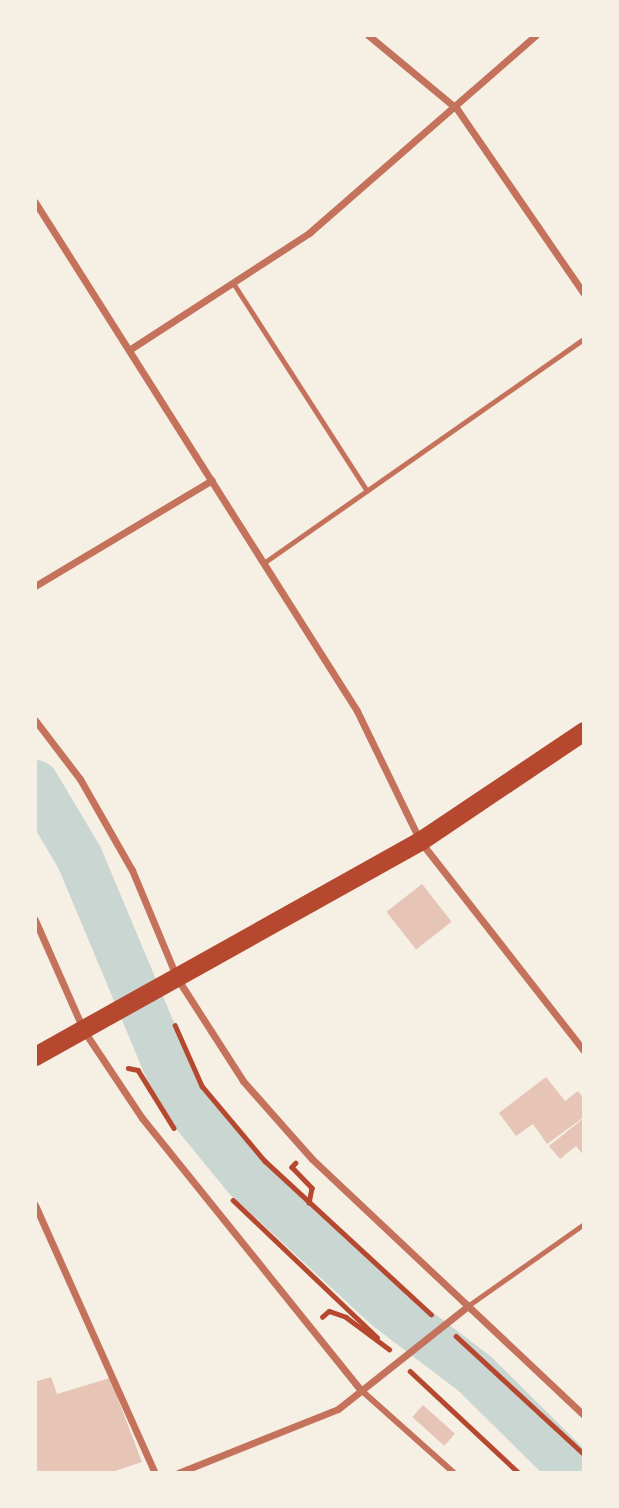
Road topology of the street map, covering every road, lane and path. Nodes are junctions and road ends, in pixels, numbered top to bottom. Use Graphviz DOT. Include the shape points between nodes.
graph roads {
  1 [pos="369,35"];
  2 [pos="536,35"];
  3 [pos="457,109"];
  4 [pos="35,202"];
  5 [pos="233,283"];
  6 [pos="584,294"];
  7 [pos="584,339"];
  8 [pos="129,350"];
  9 [pos="212,480"];
  10 [pos="367,491"];
  11 [pos="265,562"];
  12 [pos="35,586"];
  13 [pos="35,720"];
  14 [pos="584,731"];
  15 [pos="420,841"];
  16 [pos="35,920"];
  17 [pos="172,981"];
  18 [pos="175,1025"];
  19 [pos="89,1028"];
  20 [pos="584,1051"];
  21 [pos="35,1056"];
  22 [pos="128,1069"];
  23 [pos="178,1135"];
  24 [pos="292,1167"];
  25 [pos="228,1195"];
  26 [pos="309,1203"];
  27 [pos="35,1205"];
  28 [pos="584,1224"];
  29 [pos="469,1305"];
  30 [pos="329,1311"];
  31 [pos="439,1322"];
  32 [pos="448,1329"];
  33 [pos="368,1336"];
  34 [pos="377,1337"];
  35 [pos="428,1389"];
  36 [pos="362,1390"];
  37 [pos="584,1415"];
  38 [pos="584,1454"];
  39 [pos="155,1473"];
  40 [pos="178,1473"];
  41 [pos="454,1473"];
  42 [pos="519,1473"];
  1 -- 3 [label="street"];
  2 -- 3 [label="street"];
  3 -- 5 [label="street" via="309,233"];
  3 -- 6 [label="street"];
  4 -- 8 [label="street"];
  5 -- 8 [label="street"];
  5 -- 10 [label="lane"];
  7 -- 10 [label="lane"];
  8 -- 9 [label="street"];
  9 -- 11 [label="street"];
  9 -- 12 [label="street"];
  10 -- 11 [label="lane"];
  11 -- 15 [label="street" via="357,711"];
  13 -- 17 [label="street" via="80,779 132,870"];
  14 -- 15 [label="highway"];
  15 -- 17 [label="highway"];
  15 -- 20 [label="street"];
  16 -- 19 [label="street"];
  17 -- 19 [label="highway"];
  17 -- 29 [label="street" via="243,1081 312,1159"];
  18 -- 26 [label="path" via="202,1086"];
  19 -- 21 [label="highway"];
  19 -- 36 [label="street" via="142,1118"];
  22 -- 23 [label="path" via="138,1070"];
  24 -- 26 [label="path" via="312,1188"];
  25 -- 34 [label="path"];
  26 -- 31 [label="path"];
  27 -- 39 [label="street"];
  28 -- 29 [label="lane"];
  29 -- 36 [label="street"];
  29 -- 37 [label="street"];
  30 -- 33 [label="path"];
  32 -- 38 [label="path"];
  35 -- 42 [label="path"];
  36 -- 40 [label="street" via="338,1409"];
  36 -- 41 [label="street"];
}
